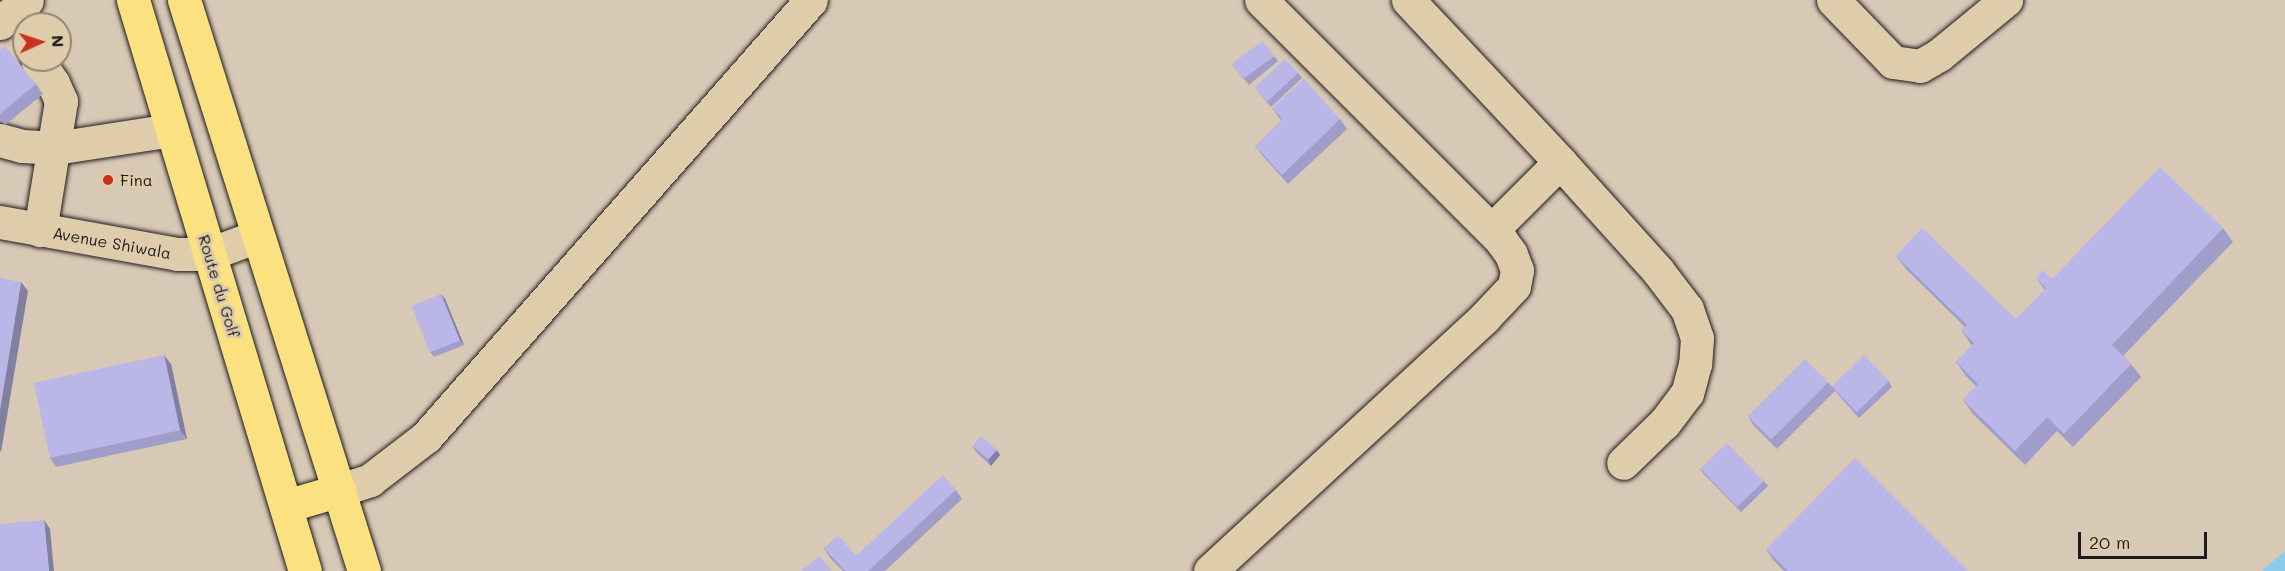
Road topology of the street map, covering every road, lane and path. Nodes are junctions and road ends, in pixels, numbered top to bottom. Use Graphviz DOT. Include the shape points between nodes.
graph roads {
  1 [pos="133,0"];
  2 [pos="184,0"];
  3 [pos="810,0"];
  4 [pos="1261,0"];
  5 [pos="1408,0"];
  6 [pos="1833,0"];
  7 [pos="2006,0"];
  8 [pos="45,72"];
  9 [pos="171,130"];
  10 [pos="0,140"];
  11 [pos="56,148"];
  12 [pos="1560,162"];
  13 [pos="0,222"];
  14 [pos="40,230"];
  15 [pos="1492,230"];
  16 [pos="258,236"];
  17 [pos="209,254"];
  18 [pos="1623,463"];
  19 [pos="340,490"];
  20 [pos="286,506"];
  21 [pos="305,571"];
  22 [pos="364,571"];
  23 [pos="1210,571"];
  1 -- 9 [label="main road, Route du Golf"];
  2 -- 16 [label="main road"];
  3 -- 19 [label="street" via="426,437 370,480"];
  4 -- 15 [label="street"];
  5 -- 12 [label="street"];
  6 -- 7 [label="street" via="1893,62 1920,66"];
  8 -- 11 [label="street" via="61,101"];
  9 -- 11 [label="street"];
  9 -- 17 [label="main road, Route du Golf"];
  10 -- 11 [label="street"];
  11 -- 14 [label="street"];
  12 -- 15 [label="street"];
  12 -- 18 [label="street" via="1658,271 1687,309 1697,338 1687,393 1664,423"];
  13 -- 14 [label="street, Avenue Shiwala"];
  14 -- 17 [label="street, Avenue Shiwala" via="156,252"];
  15 -- 23 [label="street" via="1511,254 1517,270 1514,286"];
  16 -- 17 [label="street, Avenue Shiwala"];
  16 -- 19 [label="main road"];
  17 -- 20 [label="main road, Route du Golf"];
  19 -- 20 [label="main road"];
  19 -- 22 [label="main road"];
  20 -- 21 [label="main road, Route du Golf"];
}
